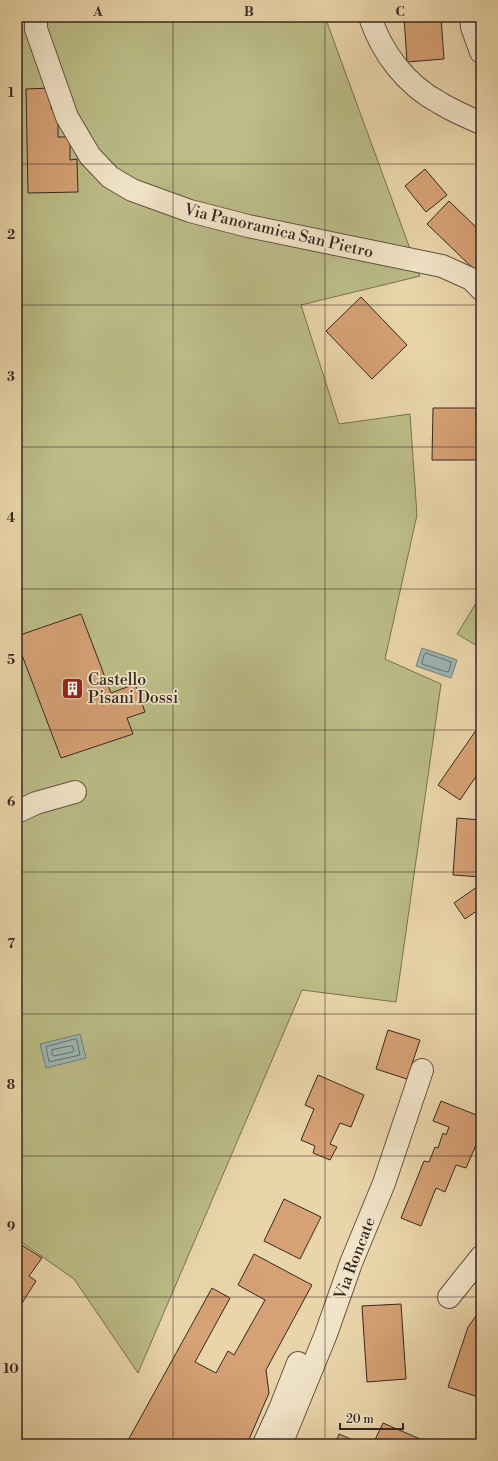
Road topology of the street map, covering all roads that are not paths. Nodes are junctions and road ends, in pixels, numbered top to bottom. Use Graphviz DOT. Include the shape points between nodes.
graph roads {
  1 [pos="36,17"];
  2 [pos="370,17"];
  3 [pos="471,17"];
  4 [pos="481,52"];
  5 [pos="481,123"];
  6 [pos="481,289"];
  7 [pos="75,792"];
  8 [pos="17,812"];
  9 [pos="422,1070"];
  10 [pos="481,1257"];
  11 [pos="449,1297"];
  12 [pos="298,1363"];
  13 [pos="264,1444"];
  14 [pos="281,1444"];
  1 -- 6 [label="street, Via Panoramica San Pietro" via="36,29 67,117 90,156 110,177 132,190 190,211 248,226 442,266 472,279"];
  2 -- 5 [label="street" via="375,32 394,64 411,83 439,103"];
  3 -- 4 [label="street"];
  7 -- 8 [label="street" via="36,803"];
  9 -- 14 [label="street, Via Roncate" via="384,1183"];
  10 -- 11 [label="street"];
  12 -- 13 [label="street"];
}
